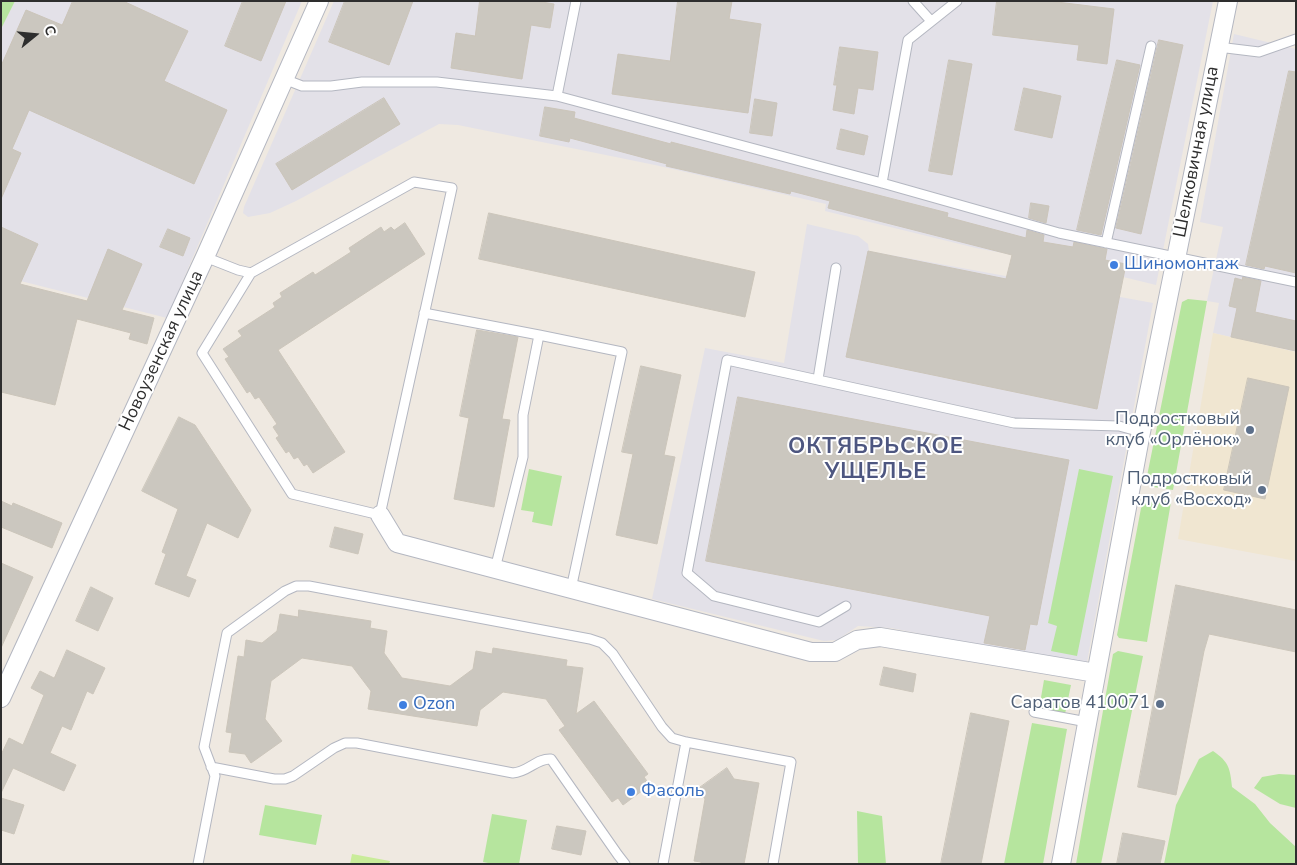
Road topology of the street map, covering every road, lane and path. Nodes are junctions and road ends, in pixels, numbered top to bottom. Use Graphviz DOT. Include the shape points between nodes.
graph roads {
  1 [pos="319,1"];
  2 [pos="576,1"];
  3 [pos="913,1"];
  4 [pos="957,1"];
  5 [pos="1228,1"];
  6 [pos="931,21"];
  7 [pos="1296,38"];
  8 [pos="1151,46"];
  9 [pos="1218,47"];
  10 [pos="284,79"];
  11 [pos="557,96"];
  12 [pos="882,182"];
  13 [pos="1106,243"];
  14 [pos="205,257"];
  15 [pos="1176,258"];
  16 [pos="836,268"];
  17 [pos="251,273"];
  18 [pos="1296,282"];
  19 [pos="424,314"];
  20 [pos="539,335"];
  21 [pos="818,379"];
  22 [pos="1141,432"];
  23 [pos="380,515"];
  24 [pos="495,569"];
  25 [pos="571,589"];
  26 [pos="846,606"];
  27 [pos="1096,673"];
  28 [pos="1,698"];
  29 [pos="1034,712"];
  30 [pos="1087,722"];
  31 [pos="686,742"];
  32 [pos="212,767"];
  33 [pos="198,864"];
  34 [pos="626,864"];
  35 [pos="663,864"];
  36 [pos="773,864"];
  37 [pos="1061,864"];
  1 -- 10 [label="street, Новоузенская улица"];
  2 -- 11 [label="lane"];
  3 -- 6 [label="lane"];
  4 -- 6 [label="lane"];
  5 -- 9 [label="street, Шелковичная улица"];
  6 -- 12 [label="lane" via="908,40"];
  7 -- 9 [label="lane" via="1259,52"];
  8 -- 13 [label="lane"];
  9 -- 15 [label="street, Шелковичная улица"];
  10 -- 11 [label="lane" via="302,86 437,82"];
  10 -- 14 [label="street, Новоузенская улица"];
  11 -- 12 [label="lane"];
  12 -- 13 [label="lane"];
  13 -- 15 [label="lane"];
  14 -- 17 [label="lane"];
  14 -- 28 [label="street, Новоузенская улица"];
  15 -- 18 [label="lane"];
  15 -- 22 [label="street, Шелковичная улица"];
  16 -- 21 [label="lane"];
  17 -- 19 [label="lane" via="414,182 452,188"];
  17 -- 23 [label="lane" via="202,353 292,494"];
  19 -- 20 [label="lane"];
  19 -- 23 [label="lane"];
  20 -- 24 [label="lane" via="523,414 523,457"];
  20 -- 25 [label="lane" via="622,352"];
  21 -- 22 [label="lane" via="1014,422 1119,426"];
  21 -- 26 [label="lane" via="727,360 687,573 714,596 819,622"];
  22 -- 27 [label="street, Шелковичная улица"];
  23 -- 24 [label="street" via="397,543"];
  24 -- 25 [label="street"];
  25 -- 27 [label="street" via="811,652 835,652 857,640 880,637"];
  27 -- 30 [label="street, Шелковичная улица"];
  29 -- 30 [label="lane"];
  30 -- 37 [label="street, Шелковичная улица"];
  31 -- 32 [label="lane" via="672,738 602,642 296,586 226,633 204,747"];
  31 -- 35 [label="lane"];
  31 -- 36 [label="lane" via="791,758"];
  32 -- 33 [label="lane" via="215,776"];
  32 -- 34 [label="lane" via="285,779 345,743 513,773 551,759"];
}
